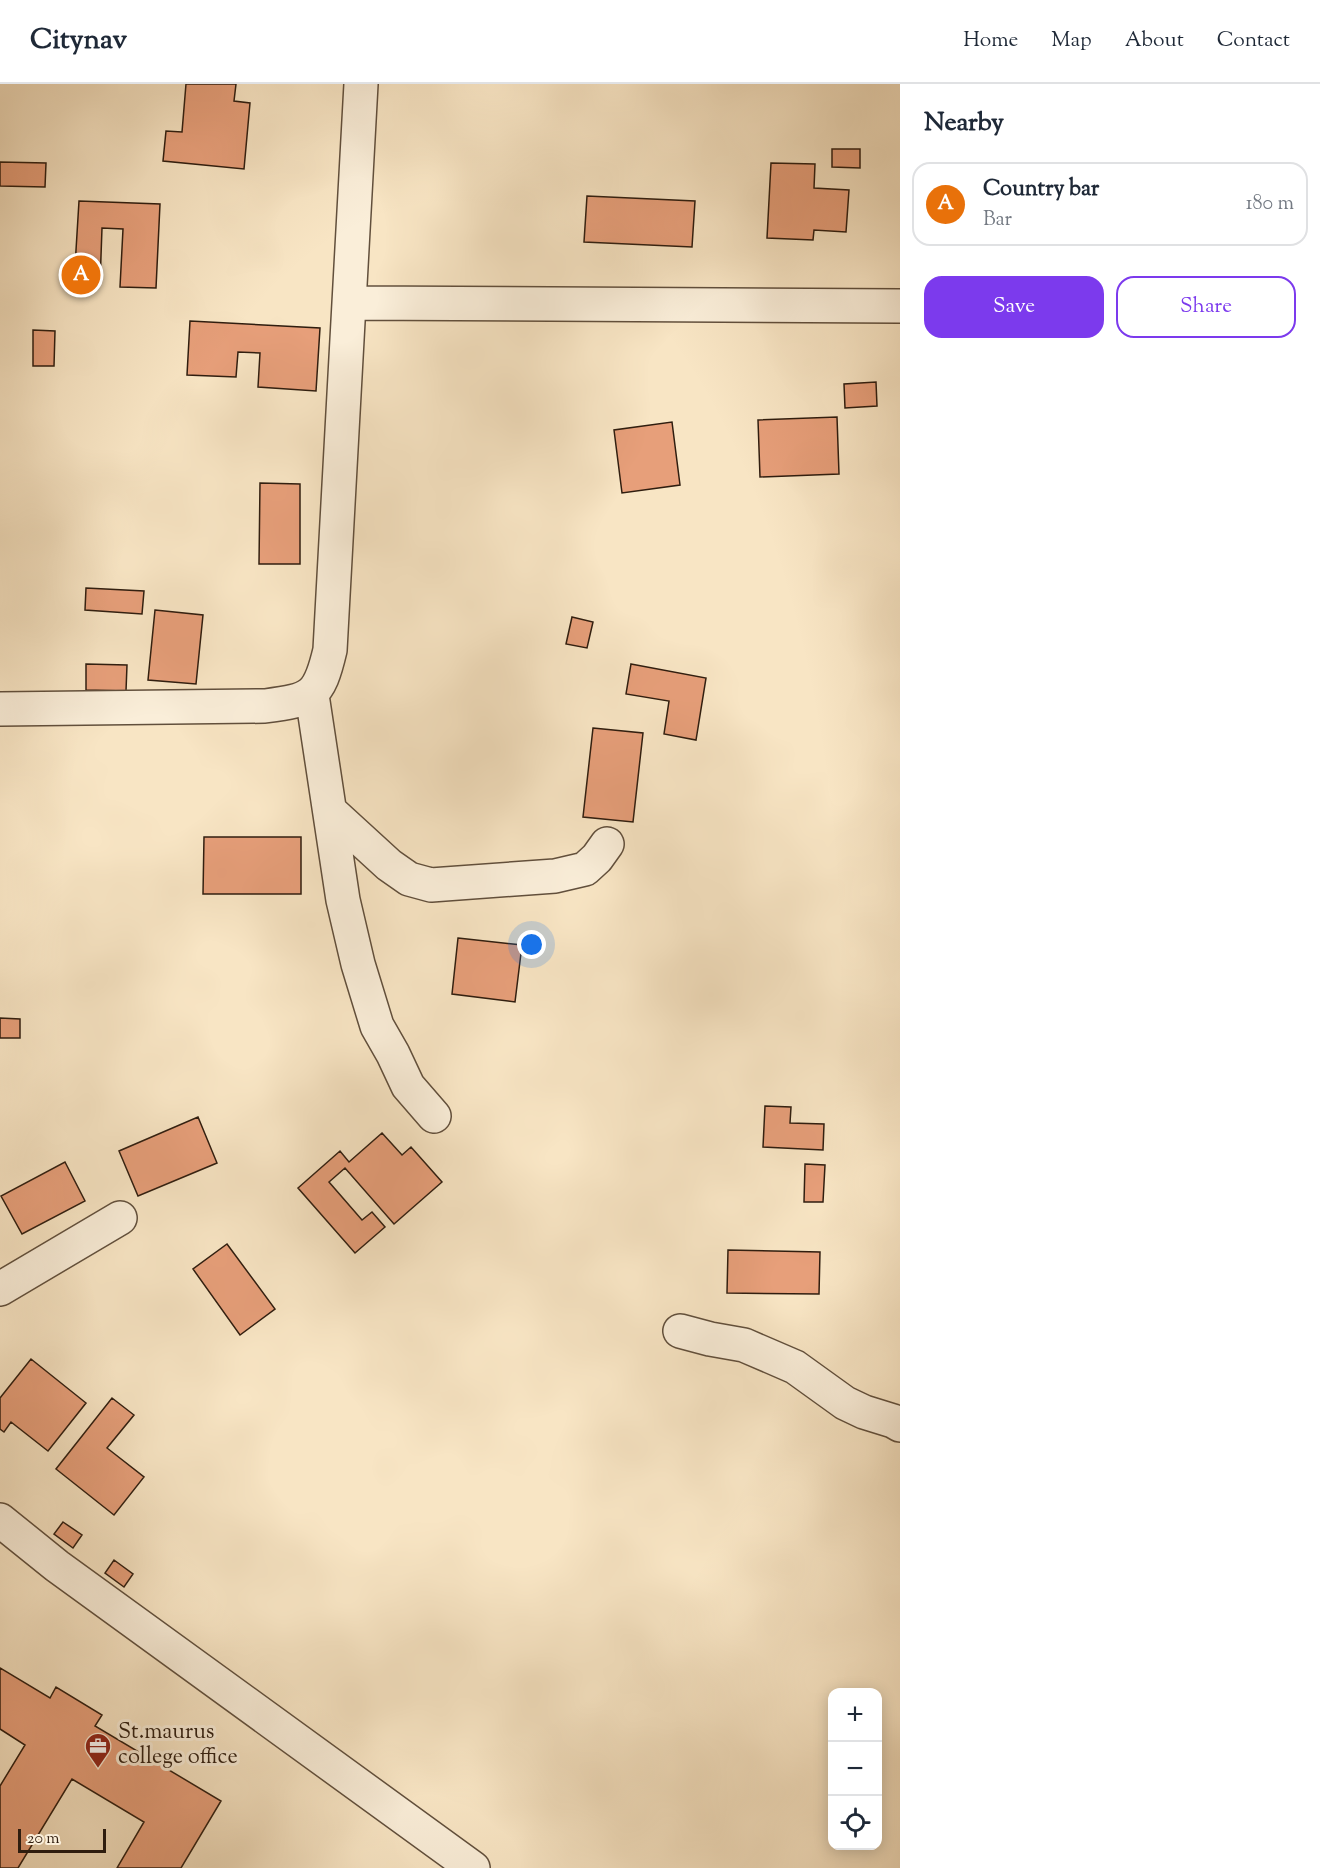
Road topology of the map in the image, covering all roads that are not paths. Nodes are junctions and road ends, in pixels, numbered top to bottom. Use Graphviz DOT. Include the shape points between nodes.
graph roads {
  1 [pos="361,84"];
  2 [pos="350,303"];
  3 [pos="900,306"];
  4 [pos="312,695"];
  5 [pos="0,709"];
  6 [pos="330,811"];
  7 [pos="607,844"];
  8 [pos="434,1116"];
  9 [pos="120,1218"];
  10 [pos="0,1289"];
  11 [pos="680,1331"];
  12 [pos="900,1425"];
  13 [pos="0,1520"];
  14 [pos="473,1868"];
  1 -- 2 [label="street"];
  2 -- 3 [label="street"];
  2 -- 4 [label="street" via="330,650 324,677"];
  4 -- 5 [label="street" via="265,706"];
  4 -- 6 [label="street"];
  6 -- 7 [label="street" via="389,865 409,879 431,885 555,876 585,869"];
  6 -- 8 [label="street" via="343,900 377,1026 408,1086"];
  9 -- 10 [label="street"];
  11 -- 12 [label="street" via="744,1345 795,1367 845,1403"];
  13 -- 14 [label="street" via="57,1566"];
}
